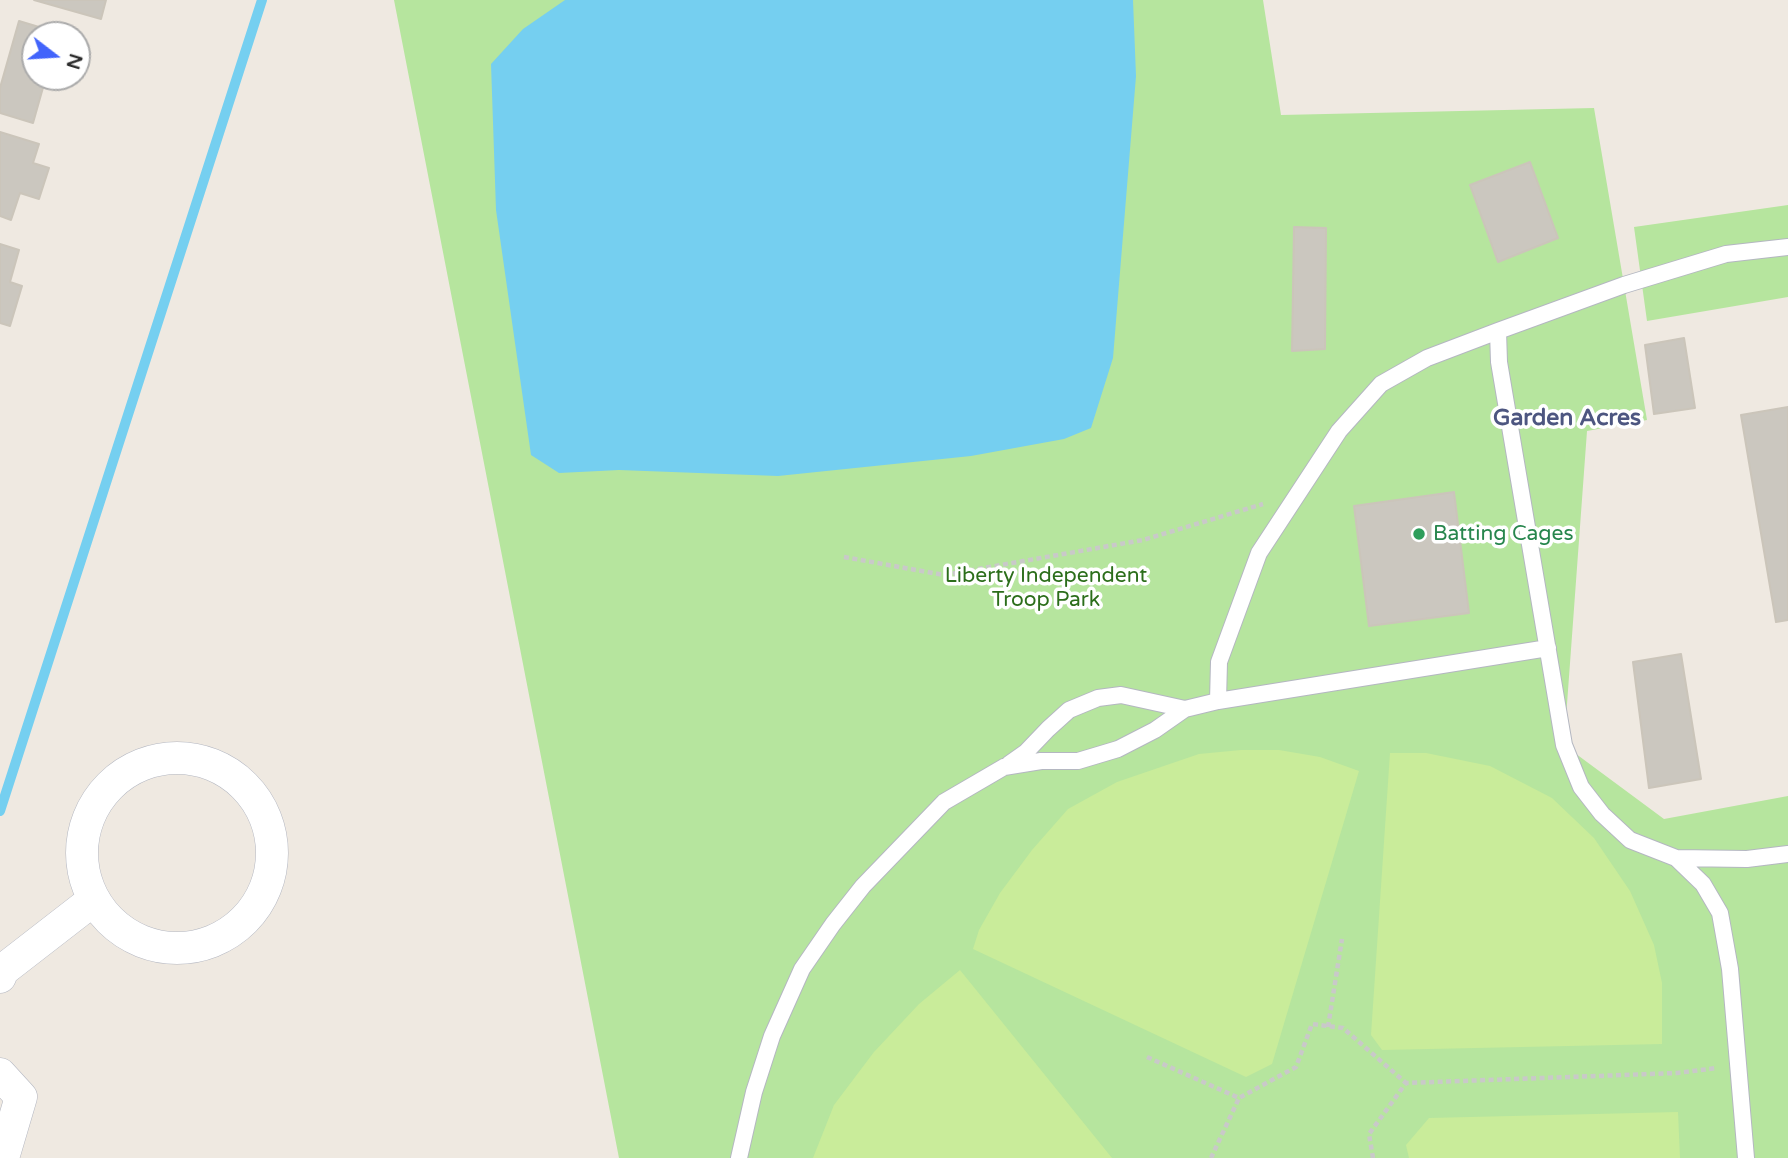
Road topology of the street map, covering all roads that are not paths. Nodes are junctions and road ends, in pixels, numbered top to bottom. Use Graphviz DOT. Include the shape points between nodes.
graph roads {
  1 [pos="1788,247"];
  2 [pos="1497,331"];
  3 [pos="1548,648"];
  4 [pos="1218,701"];
  5 [pos="1185,709"];
  6 [pos="1004,767"];
  7 [pos="1788,854"];
  8 [pos="1676,858"];
  9 [pos="92,901"];
  10 [pos="0,977"];
  11 [pos="0,1074"];
  12 [pos="3,1158"];
  13 [pos="739,1158"];
  14 [pos="1746,1158"];
  1 -- 2 [label="lane" via="1726,254"];
  2 -- 3 [label="lane"];
  2 -- 4 [label="lane" via="1427,358 1381,384 1339,431 1259,553 1219,662"];
  3 -- 4 [label="lane"];
  3 -- 8 [label="lane" via="1564,745 1581,787 1630,840"];
  4 -- 5 [label="lane"];
  5 -- 6 [label="lane" via="1118,749 1078,761"];
  5 -- 6 [label="lane" via="1121,695 1098,698 1069,710"];
  6 -- 13 [label="lane" via="944,802 863,886 802,969 772,1036"];
  7 -- 8 [label="lane" via="1747,859"];
  8 -- 14 [label="lane" via="1703,884 1720,913 1730,969"];
  9 -- 9 [label="street" via="139,943 178,951 218,941 248,919 270,878 272,840 256,798 231,774 202,760 168,757 139,764 106,788 87,816 81,869"];
  9 -- 10 [label="street"];
  11 -- 12 [label="street" via="21,1097"];
}
